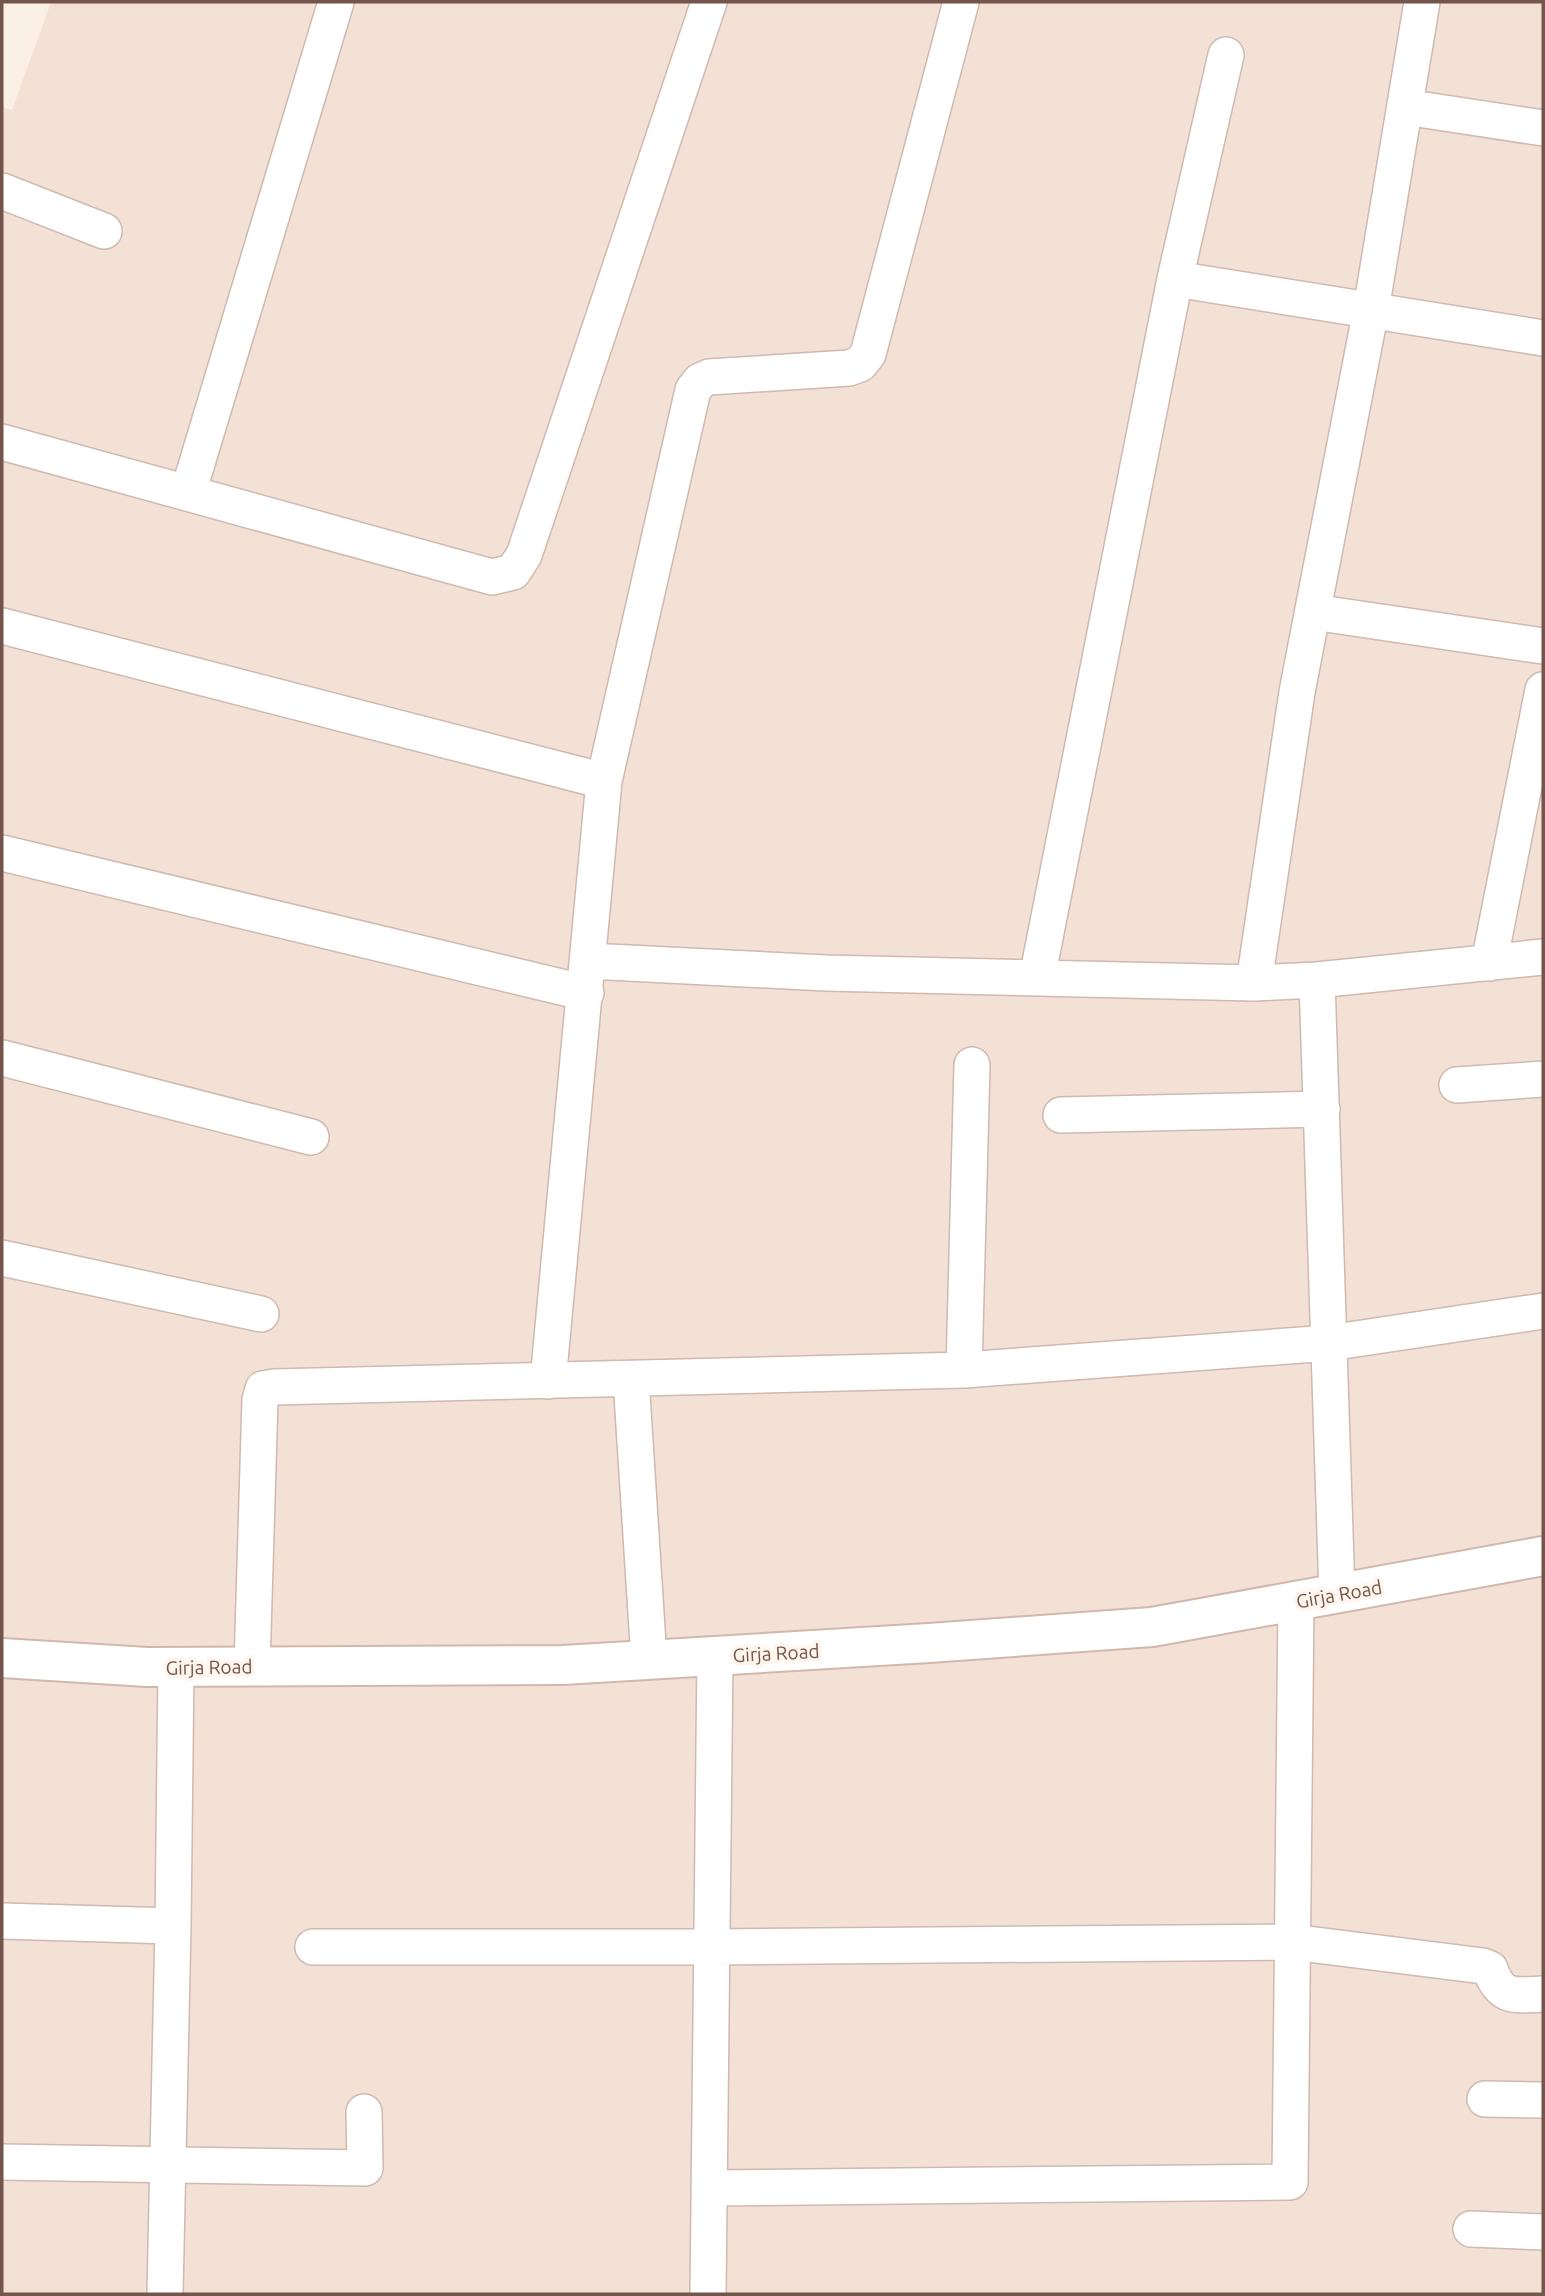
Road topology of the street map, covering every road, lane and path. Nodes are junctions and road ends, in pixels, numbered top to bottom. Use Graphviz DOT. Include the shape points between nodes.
graph roads {
  1 [pos="335,2"];
  2 [pos="709,2"];
  3 [pos="961,2"];
  4 [pos="1422,2"];
  5 [pos="1226,55"];
  6 [pos="1405,107"];
  7 [pos="1543,128"];
  8 [pos="2,191"];
  9 [pos="104,230"];
  10 [pos="1175,279"];
  11 [pos="1370,310"];
  12 [pos="1543,338"];
  13 [pos="2,443"];
  14 [pos="188,493"];
  15 [pos="1312,612"];
  16 [pos="2,626"];
  17 [pos="1543,646"];
  18 [pos="1543,690"];
  19 [pos="604,781"];
  20 [pos="2,853"];
  21 [pos="1543,957"];
  22 [pos="1489,963"];
  23 [pos="587,977"];
  24 [pos="1037,978"];
  25 [pos="1317,980"];
  26 [pos="1254,983"];
  27 [pos="2,1058"];
  28 [pos="972,1065"];
  29 [pos="1543,1079"];
  30 [pos="1457,1085"];
  31 [pos="1322,1109"];
  32 [pos="1061,1115"];
  33 [pos="312,1137"];
  34 [pos="2,1258"];
  35 [pos="1543,1311"];
  36 [pos="261,1314"];
  37 [pos="1329,1343"];
  38 [pos="964,1370"];
  39 [pos="631,1379"];
  40 [pos="548,1381"];
  41 [pos="1543,1556"];
  42 [pos="1337,1594"];
  43 [pos="1296,1601"];
  44 [pos="715,1656"];
  45 [pos="2,1658"];
  46 [pos="649,1660"];
  47 [pos="252,1666"];
  48 [pos="176,1667"];
  49 [pos="2,1921"];
  50 [pos="173,1926"];
  51 [pos="1292,1941"];
  52 [pos="313,1947"];
  53 [pos="712,1947"];
  54 [pos="1543,1994"];
  55 [pos="1485,2099"];
  56 [pos="1543,2100"];
  57 [pos="364,2112"];
  58 [pos="2,2162"];
  59 [pos="167,2165"];
  60 [pos="709,2188"];
  61 [pos="1471,2229"];
  62 [pos="1543,2232"];
  63 [pos="165,2294"];
  64 [pos="708,2294"];
  1 -- 14 [label="street"];
  2 -- 14 [label="street" via="524,555 513,572 492,577"];
  3 -- 19 [label="street" via="868,354 849,368 709,377 693,390"];
  4 -- 6 [label="street"];
  5 -- 10 [label="street"];
  6 -- 7 [label="street"];
  6 -- 11 [label="street"];
  8 -- 9 [label="street"];
  10 -- 11 [label="street"];
  10 -- 24 [label="street"];
  11 -- 12 [label="street"];
  11 -- 15 [label="street"];
  13 -- 14 [label="street"];
  15 -- 17 [label="street"];
  15 -- 26 [label="street"];
  16 -- 19 [label="street"];
  18 -- 22 [label="street"];
  19 -- 23 [label="street"];
  20 -- 23 [label="street"];
  21 -- 22 [label="street"];
  22 -- 25 [label="street"];
  23 -- 24 [label="street" via="826,973"];
  23 -- 40 [label="street"];
  24 -- 26 [label="street"];
  25 -- 26 [label="street"];
  25 -- 31 [label="street"];
  27 -- 33 [label="street"];
  28 -- 38 [label="street"];
  29 -- 30 [label="street"];
  31 -- 32 [label="street"];
  31 -- 37 [label="street"];
  34 -- 36 [label="street"];
  35 -- 37 [label="street"];
  37 -- 38 [label="street"];
  37 -- 42 [label="street"];
  38 -- 39 [label="street"];
  39 -- 40 [label="street"];
  39 -- 46 [label="street"];
  40 -- 47 [label="street" via="263,1389"];
  41 -- 42 [label="main road, Girja Road"];
  42 -- 43 [label="main road, Girja Road"];
  43 -- 44 [label="main road, Girja Road" via="1152,1627"];
  43 -- 51 [label="street"];
  44 -- 46 [label="main road, Girja Road"];
  44 -- 53 [label="street"];
  45 -- 48 [label="main road, Girja Road"];
  46 -- 47 [label="main road, Girja Road" via="563,1665"];
  47 -- 48 [label="main road, Girja Road"];
  48 -- 50 [label="street"];
  49 -- 50 [label="street"];
  50 -- 59 [label="street"];
  51 -- 53 [label="street"];
  51 -- 54 [label="street" via="1483,1966 1510,1995"];
  51 -- 60 [label="street" via="1290,2182"];
  52 -- 53 [label="street"];
  53 -- 60 [label="street"];
  55 -- 56 [label="street"];
  57 -- 59 [label="street" via="365,2168"];
  58 -- 59 [label="street"];
  59 -- 63 [label="street"];
  60 -- 64 [label="street"];
  61 -- 62 [label="street"];
}
